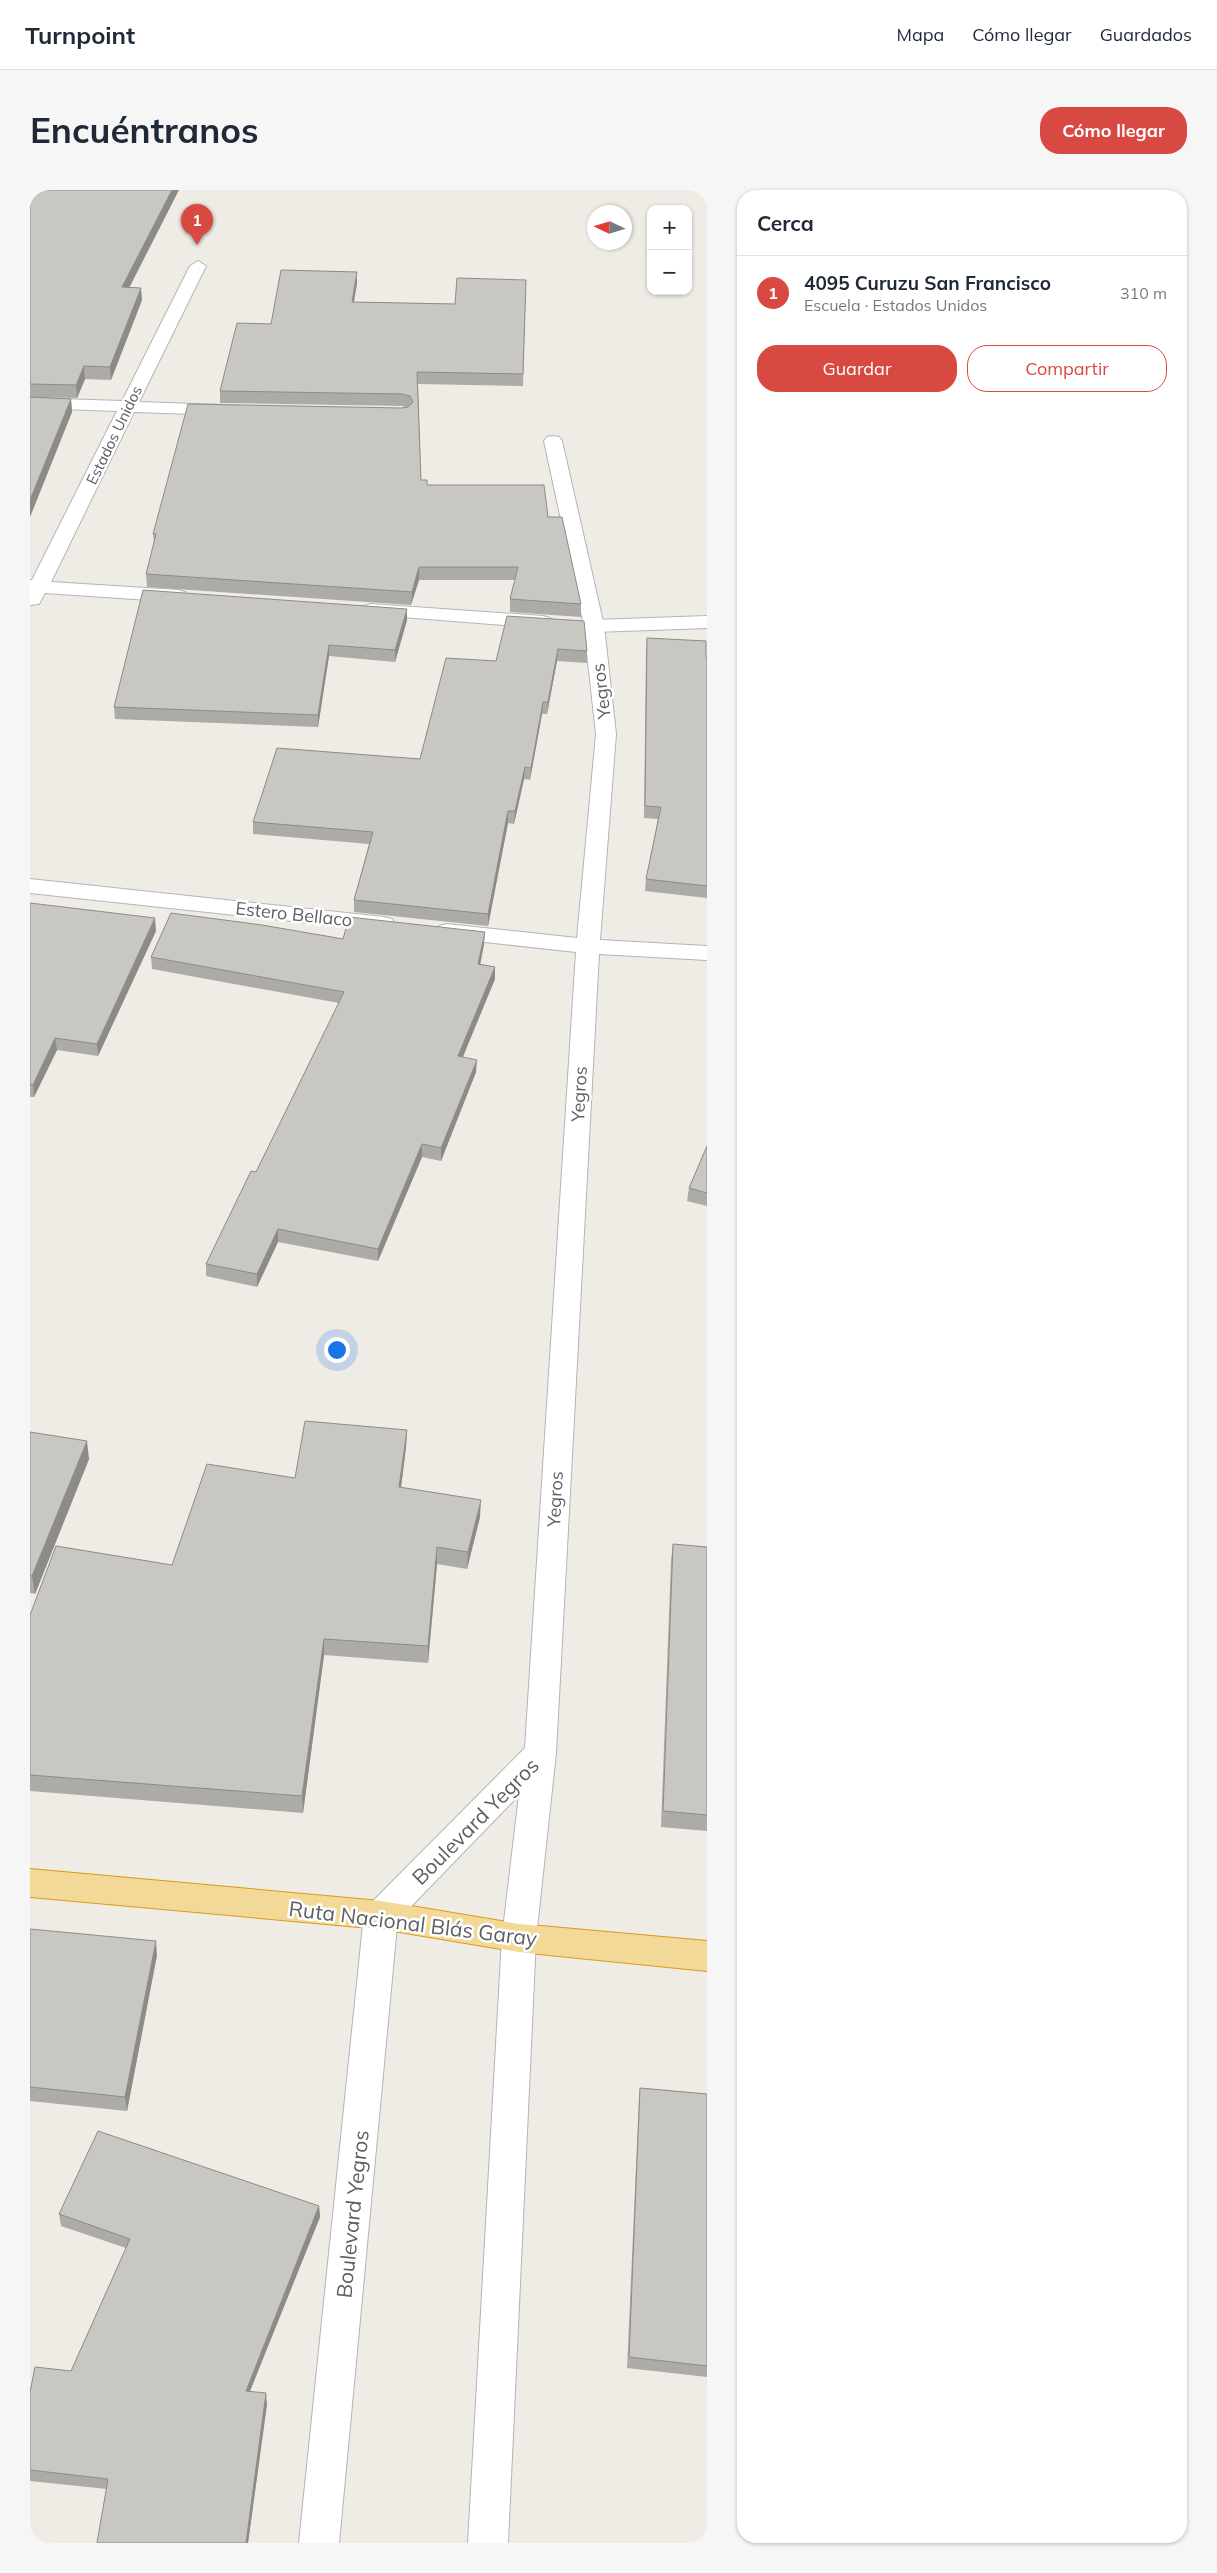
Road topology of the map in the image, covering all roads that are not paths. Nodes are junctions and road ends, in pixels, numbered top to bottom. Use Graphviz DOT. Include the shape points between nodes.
graph roads {
  1 [pos="198,266"];
  2 [pos="30,403"];
  3 [pos="127,408"];
  4 [pos="245,410"];
  5 [pos="553,441"];
  6 [pos="33,592"];
  7 [pos="197,598"];
  8 [pos="356,609"];
  9 [pos="707,622"];
  10 [pos="577,625"];
  11 [pos="30,886"];
  12 [pos="588,946"];
  13 [pos="707,954"];
  14 [pos="540,1753"];
  15 [pos="30,1883"];
  16 [pos="381,1915"];
  17 [pos="519,1938"];
  18 [pos="707,1956"];
  19 [pos="319,2543"];
  20 [pos="488,2543"];
  1 -- 3 [label="street, Estados Unidos"];
  2 -- 3 [label="street"];
  3 -- 4 [label="street"];
  3 -- 6 [label="street, Estados Unidos"];
  5 -- 10 [label="street, Yegros"];
  6 -- 7 [label="street"];
  8 -- 10 [label="street"];
  9 -- 10 [label="street"];
  10 -- 12 [label="street, Yegros" via="606,734"];
  11 -- 12 [label="street, Estero Bellaco"];
  12 -- 13 [label="street, Estero Bellaco"];
  12 -- 14 [label="street, Yegros"];
  14 -- 16 [label="street, Boulevard Yegros"];
  14 -- 17 [label="street, Boulevard Yegros"];
  15 -- 16 [label="highway, Ruta Nacional Blás Garay"];
  16 -- 17 [label="highway, Ruta Nacional Blás Garay"];
  16 -- 19 [label="street, Boulevard Yegros"];
  17 -- 18 [label="highway, Ruta Nacional Blás Garay"];
  17 -- 20 [label="street, Boulevard Yegros"];
}
